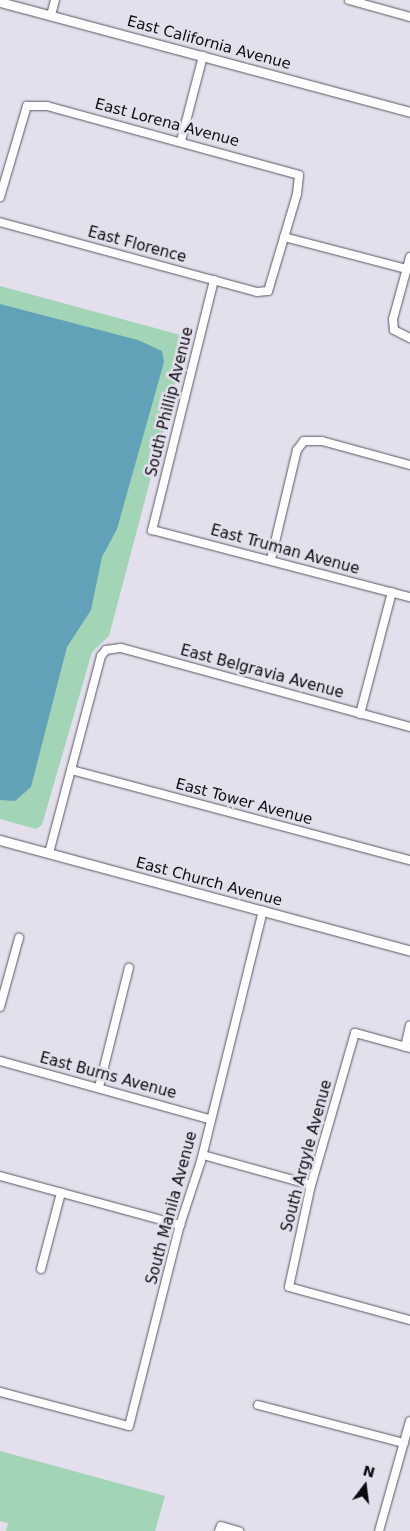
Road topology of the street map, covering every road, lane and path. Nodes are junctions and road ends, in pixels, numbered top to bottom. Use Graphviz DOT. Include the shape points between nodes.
graph roads {
  1 [pos="55,0"];
  2 [pos="349,0"];
  3 [pos="0,2"];
  4 [pos="51,15"];
  5 [pos="410,17"];
  6 [pos="202,56"];
  7 [pos="410,112"];
  8 [pos="181,141"];
  9 [pos="0,197"];
  10 [pos="0,222"];
  11 [pos="284,237"];
  12 [pos="410,257"];
  13 [pos="407,269"];
  14 [pos="214,280"];
  15 [pos="410,338"];
  16 [pos="410,465"];
  17 [pos="152,530"];
  18 [pos="270,559"];
  19 [pos="392,592"];
  20 [pos="410,597"];
  21 [pos="360,714"];
  22 [pos="410,727"];
  23 [pos="72,770"];
  24 [pos="0,840"];
  25 [pos="49,853"];
  26 [pos="410,860"];
  27 [pos="263,911"];
  28 [pos="19,938"];
  29 [pos="410,951"];
  30 [pos="129,968"];
  31 [pos="0,1007"];
  32 [pos="410,1026"];
  33 [pos="408,1047"];
  34 [pos="0,1061"];
  35 [pos="99,1087"];
  36 [pos="209,1119"];
  37 [pos="203,1155"];
  38 [pos="0,1176"];
  39 [pos="311,1185"];
  40 [pos="61,1193"];
  41 [pos="180,1225"];
  42 [pos="42,1269"];
  43 [pos="410,1320"];
  44 [pos="0,1392"];
  45 [pos="258,1405"];
  46 [pos="410,1421"];
  47 [pos="404,1443"];
  48 [pos="220,1528"];
  49 [pos="240,1531"];
  50 [pos="379,1531"];
  1 -- 4 [label="street"];
  2 -- 5 [label="street"];
  3 -- 4 [label="street, East California Avenue"];
  4 -- 6 [label="street, East California Avenue"];
  6 -- 7 [label="street, East California Avenue"];
  6 -- 8 [label="street"];
  8 -- 9 [label="street, East Lorena Avenue" via="47,106 28,106"];
  8 -- 11 [label="street, East Lorena Avenue" via="299,175"];
  10 -- 14 [label="street, East Florence"];
  11 -- 13 [label="street"];
  11 -- 14 [label="street, East Florence" via="268,291 257,292"];
  12 -- 13 [label="street"];
  13 -- 15 [label="street" via="394,330"];
  14 -- 17 [label="street, South Phillip Avenue"];
  16 -- 18 [label="street" via="322,441 304,441 297,450"];
  17 -- 18 [label="street, East Truman Avenue"];
  18 -- 19 [label="street, East Truman Avenue"];
  19 -- 20 [label="street, East Truman Avenue"];
  19 -- 21 [label="street"];
  21 -- 22 [label="street, East Belgravia Avenue"];
  21 -- 23 [label="street, East Belgravia Avenue" via="121,648 106,650 101,656"];
  23 -- 25 [label="street"];
  23 -- 26 [label="street, East Tower Avenue"];
  24 -- 25 [label="street, East Church Avenue"];
  25 -- 27 [label="street, East Church Avenue"];
  27 -- 29 [label="street, East Church Avenue"];
  27 -- 36 [label="street, South Manila Avenue"];
  28 -- 31 [label="street"];
  30 -- 35 [label="street"];
  32 -- 33 [label="street"];
  33 -- 39 [label="street, South Argyle Avenue" via="355,1033"];
  34 -- 35 [label="street, East Burns Avenue"];
  35 -- 36 [label="street, East Burns Avenue"];
  36 -- 37 [label="street, South Manila Avenue"];
  37 -- 39 [label="street"];
  37 -- 41 [label="street, South Manila Avenue"];
  38 -- 40 [label="street"];
  39 -- 43 [label="street, South Argyle Avenue" via="289,1287"];
  40 -- 41 [label="street"];
  40 -- 42 [label="street"];
  41 -- 44 [label="street, South Manila Avenue" via="129,1426"];
  45 -- 47 [label="street"];
  46 -- 47 [label="street"];
  47 -- 50 [label="street"];
  48 -- 49 [label="street"];
}
